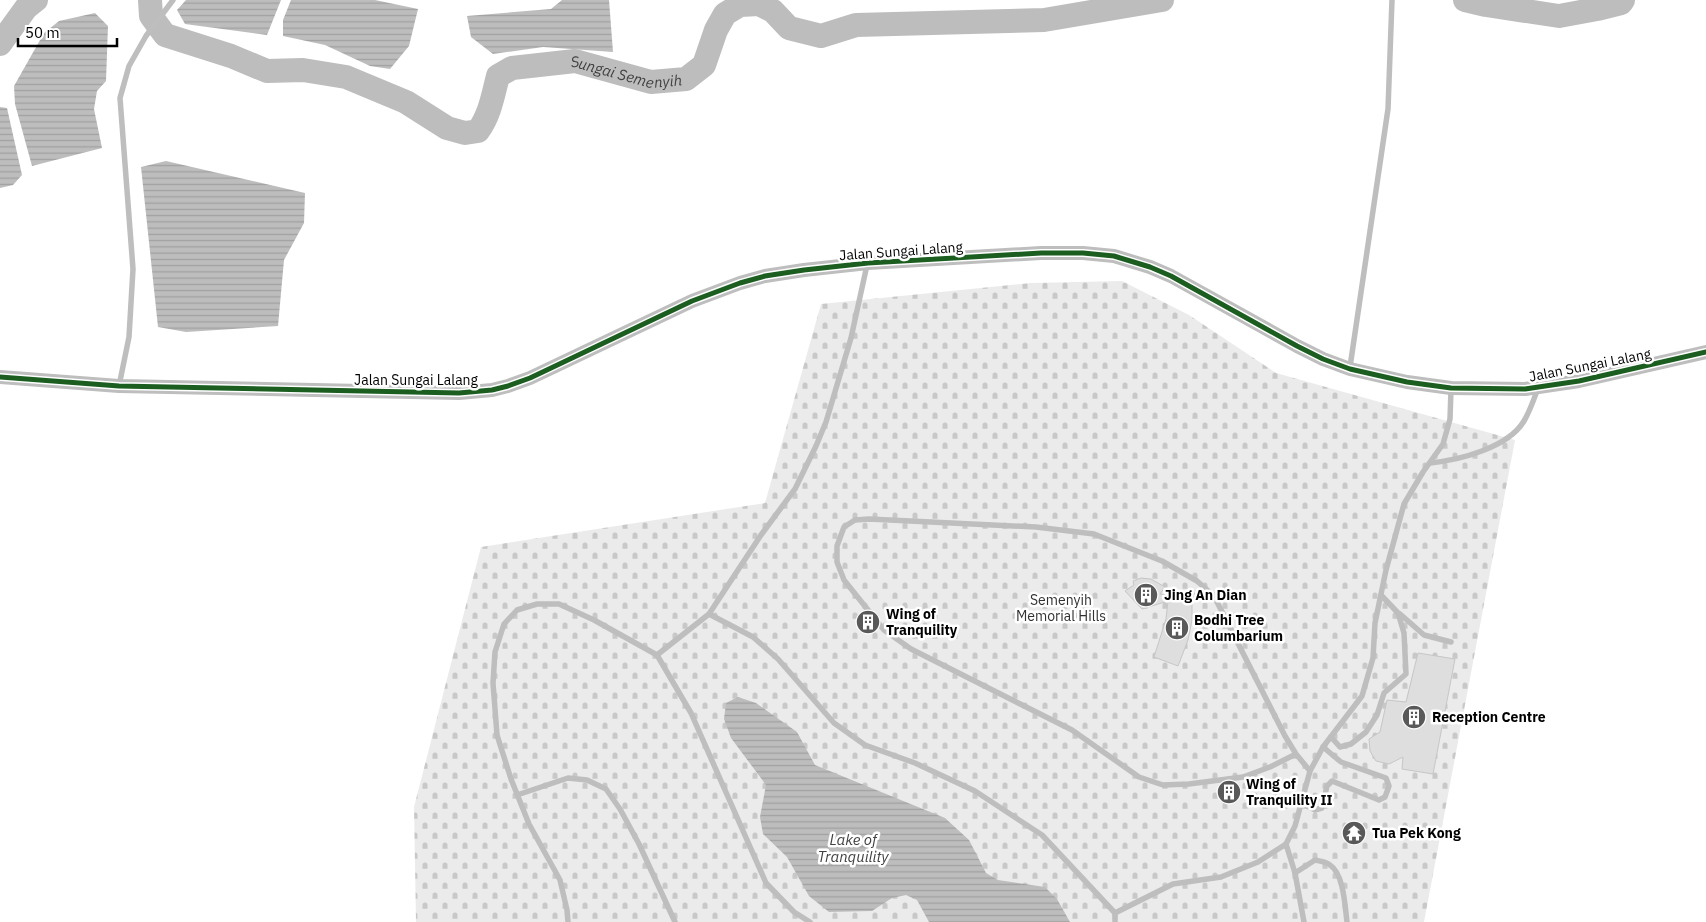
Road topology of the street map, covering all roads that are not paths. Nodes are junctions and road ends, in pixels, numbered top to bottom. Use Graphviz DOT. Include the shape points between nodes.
graph roads {
  1 [pos="173,0"];
  2 [pos="1392,3"];
  3 [pos="868,262"];
  4 [pos="1706,352"];
  5 [pos="1350,369"];
  6 [pos="0,377"];
  7 [pos="119,386"];
  8 [pos="1451,388"];
  9 [pos="1538,388"];
  10 [pos="1430,463"];
  11 [pos="1380,595"];
  12 [pos="1398,613"];
  13 [pos="709,614"];
  14 [pos="1451,642"];
  15 [pos="657,655"];
  16 [pos="1331,737"];
  17 [pos="1324,747"];
  18 [pos="1296,754"];
  19 [pos="1310,771"];
  20 [pos="517,795"];
  21 [pos="1302,802"];
  22 [pos="1286,844"];
  23 [pos="1295,873"];
  24 [pos="1115,913"];
  25 [pos="568,922"];
  26 [pos="676,922"];
  27 [pos="810,922"];
  28 [pos="1115,922"];
  29 [pos="1304,922"];
  30 [pos="1347,922"];
  1 -- 7 [label="lane" via="129,66 120,98 133,269 129,337"];
  2 -- 5 [label="lane" via="1388,110"];
  3 -- 5 [label="street, Jalan Sungai Lalang" via="1041,253 1114,256 1171,276 1297,346"];
  3 -- 7 [label="street, Jalan Sungai Lalang" via="740,283 692,301 530,378 492,390 459,393"];
  3 -- 13 [label="lane" via="851,338 816,446 795,489"];
  4 -- 9 [label="street, Jalan Sungai Lalang"];
  5 -- 8 [label="street, Jalan Sungai Lalang"];
  6 -- 7 [label="street, Jalan Sungai Lalang"];
  8 -- 9 [label="street, Jalan Sungai Lalang"];
  8 -- 10 [label="lane" via="1450,419 1443,444"];
  9 -- 10 [label="lane" via="1524,421 1514,434 1484,450 1449,461"];
  10 -- 11 [label="lane" via="1404,504"];
  11 -- 12 [label="lane"];
  11 -- 16 [label="lane" via="1373,658 1362,696"];
  12 -- 14 [label="lane" via="1424,635"];
  12 -- 16 [label="lane" via="1404,633 1406,674 1384,692 1377,715 1366,732 1351,744 1340,747"];
  13 -- 15 [label="lane"];
  13 -- 24 [label="lane" via="753,637 778,659 834,723 865,745 915,763 975,791 1042,835"];
  15 -- 20 [label="lane" via="559,604 537,604 518,610 504,624 495,652 493,683 497,735"];
  15 -- 27 [label="lane" via="691,713 766,884 794,912"];
  16 -- 17 [label="lane"];
  17 -- 19 [label="lane"];
  17 -- 21 [label="lane" via="1341,762 1386,778 1389,786 1385,797 1380,800 1332,781 1327,786 1322,808 1315,810"];
  18 -- 18 [label="lane" via="1214,596 1197,581 1162,561 1094,534 1036,527 869,519 855,520 844,527 837,546 837,562 844,580 884,630 911,649 1072,730 1139,777 1163,785 1243,777"];
  18 -- 19 [label="lane"];
  19 -- 21 [label="lane"];
  20 -- 25 [label="lane" via="560,880"];
  20 -- 26 [label="lane" via="568,778 587,780 606,789 639,844"];
  21 -- 22 [label="lane"];
  22 -- 23 [label="lane"];
  22 -- 24 [label="lane" via="1239,870 1221,877 1173,884"];
  23 -- 29 [label="lane"];
  23 -- 30 [label="lane" via="1315,860 1330,864 1338,875 1345,898"];
  24 -- 28 [label="lane"];
}
